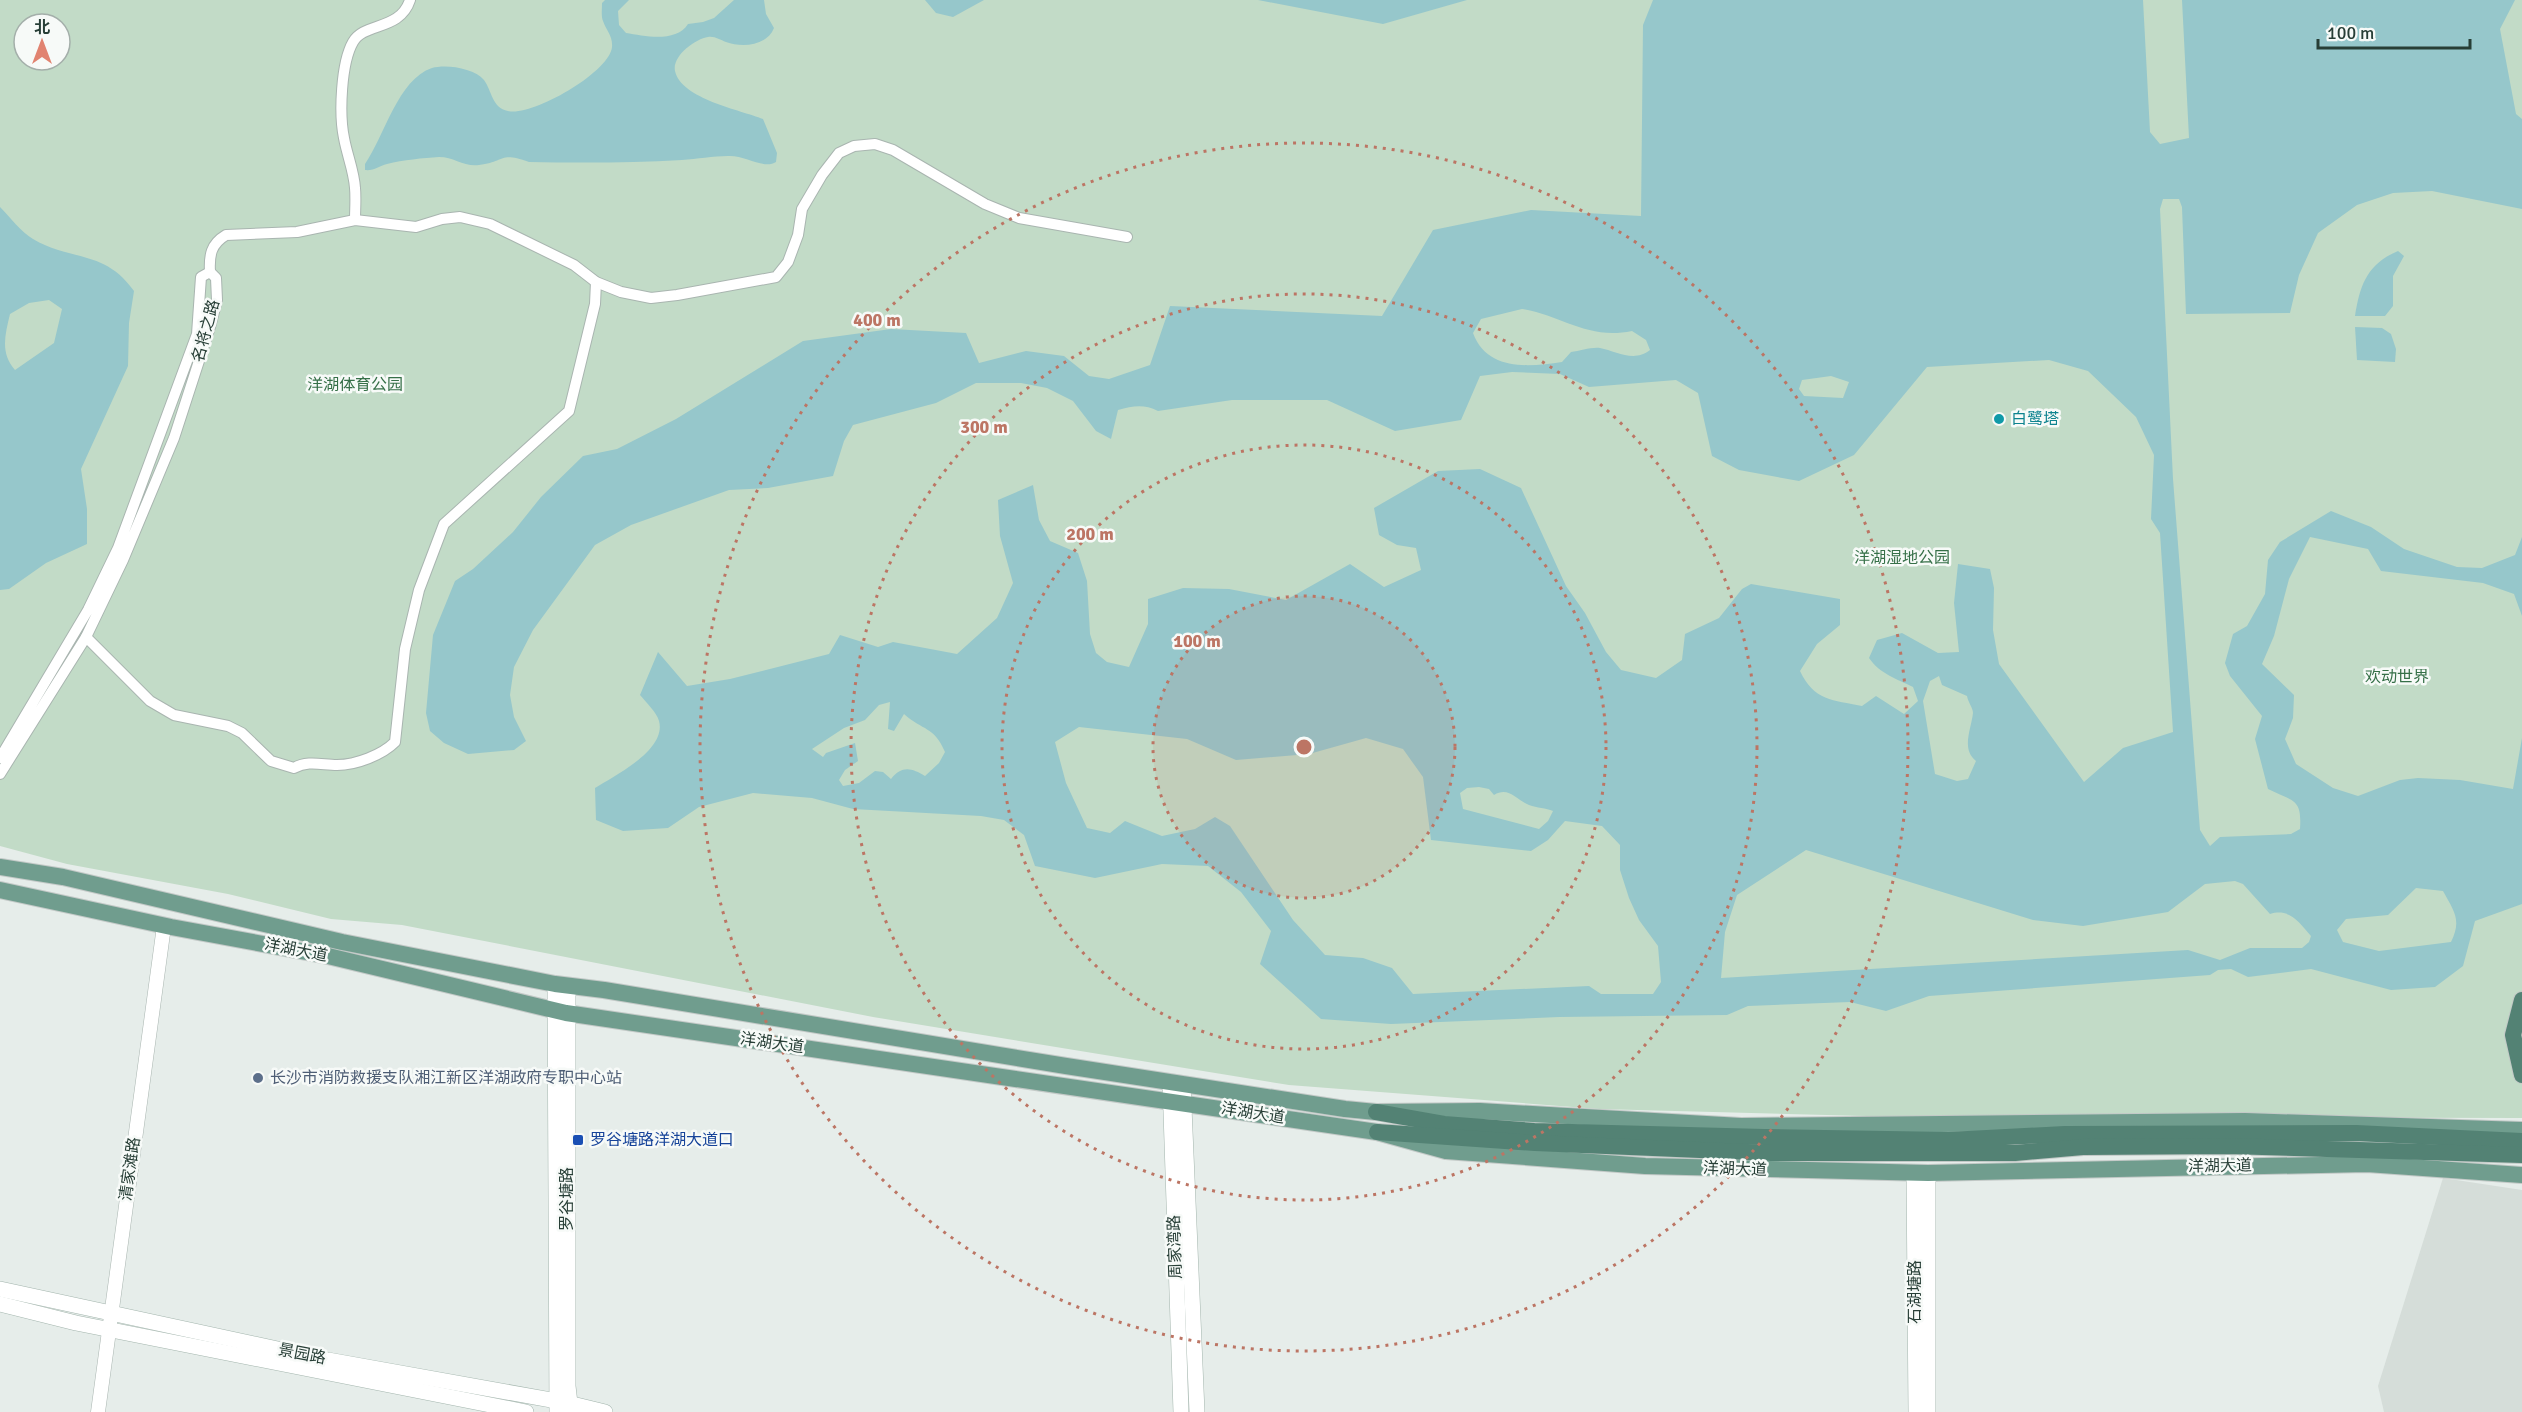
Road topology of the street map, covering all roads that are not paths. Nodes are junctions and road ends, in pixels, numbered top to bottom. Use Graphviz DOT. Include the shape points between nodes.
graph roads {
  1 [pos="410,0"];
  2 [pos="355,220"];
  3 [pos="1127,237"];
  4 [pos="210,272"];
  5 [pos="596,282"];
  6 [pos="86,637"];
  7 [pos="0,758"];
  8 [pos="0,774"];
  9 [pos="0,867"];
  10 [pos="0,890"];
  11 [pos="168,927"];
  12 [pos="561,985"];
  13 [pos="2522,1000"];
  14 [pos="561,1011"];
  15 [pos="2522,1075"];
  16 [pos="1177,1083"];
  17 [pos="1177,1101"];
  18 [pos="1376,1112"];
  19 [pos="2522,1130"];
  20 [pos="1377,1132"];
  21 [pos="1534,1137"];
  22 [pos="2522,1141"];
  23 [pos="2522,1155"];
  24 [pos="1921,1173"];
  25 [pos="2522,1176"];
  26 [pos="0,1289"];
  27 [pos="0,1304"];
  28 [pos="113,1321"];
  29 [pos="563,1407"];
  30 [pos="98,1412"];
  31 [pos="104,1412"];
  32 [pos="526,1412"];
  33 [pos="605,1412"];
  34 [pos="1180,1412"];
  35 [pos="1197,1412"];
  36 [pos="1916,1412"];
  37 [pos="1928,1412"];
  1 -- 2 [label="street" via="396,21 357,36 346,65 343,136 355,187"];
  2 -- 4 [label="street" via="297,232 226,234 217,240 209,255"];
  2 -- 5 [label="street" via="416,227 460,217 490,224 574,265"];
  3 -- 5 [label="street" via="1019,218 985,204 875,144 854,146 839,153 822,175 802,209 788,262 776,277 651,298"];
  4 -- 6 [label="street, 名将之路" via="216,278 217,300 174,438"];
  4 -- 7 [label="street, 名将之路" via="201,277 197,334 118,548 88,610"];
  5 -- 6 [label="street" via="595,303 569,411 444,524 418,590 405,649 395,742 384,752 340,765 302,763 294,768 271,761 242,733 228,726 174,715 150,701"];
  6 -- 8 [label="street, 名将之路"];
  9 -- 12 [label="main road, 洋湖大道" via="63,877 342,942"];
  10 -- 11 [label="main road, 洋湖大道"];
  11 -- 14 [label="main road, 洋湖大道" via="328,956"];
  11 -- 28 [label="street, 清家滩路"];
  12 -- 14 [label="main road, 罗谷塘路"];
  12 -- 16 [label="main road, 洋湖大道"];
  13 -- 15 [label="highway" via="2513,1035"];
  14 -- 17 [label="main road, 洋湖大道"];
  14 -- 29 [label="main road, 罗谷塘路"];
  16 -- 17 [label="main road, 周家湾路"];
  16 -- 18 [label="main road, 洋湖大道"];
  17 -- 20 [label="main road, 洋湖大道"];
  17 -- 34 [label="main road, 周家湾路"];
  17 -- 35 [label="main road, 周家湾路"];
  18 -- 19 [label="main road, 洋湖大道" via="1480,1111 1741,1126 2245,1121"];
  18 -- 21 [label="highway"];
  20 -- 21 [label="highway"];
  20 -- 24 [label="main road, 洋湖大道" via="1446,1151 1546,1160"];
  21 -- 22 [label="highway" via="1938,1140 2065,1134 2356,1133"];
  21 -- 23 [label="highway" via="1771,1153 2015,1153 2083,1147 2228,1146"];
  24 -- 25 [label="main road, 洋湖大道" via="2367,1164"];
  24 -- 36 [label="main road, 石湖塘路"];
  24 -- 37 [label="main road, 石湖塘路"];
  26 -- 28 [label="main road, 景园路"];
  27 -- 28 [label="main road, 景园路"];
  28 -- 29 [label="main road, 景园路"];
  28 -- 30 [label="street, 清家滩路"];
  28 -- 31 [label="street, 清家滩路"];
  28 -- 32 [label="main road, 景园路"];
  29 -- 33 [label="main road, 景园路"];
}
